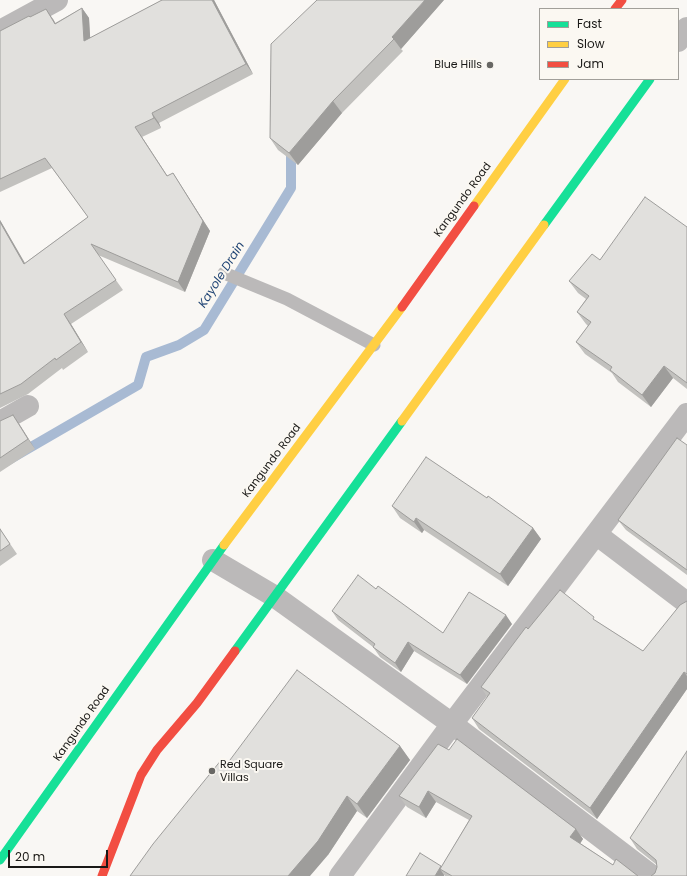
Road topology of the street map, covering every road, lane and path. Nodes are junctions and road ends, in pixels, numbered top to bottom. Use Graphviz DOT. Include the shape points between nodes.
graph roads {
  1 [pos="57,0"];
  2 [pos="622,0"];
  3 [pos="616,8"];
  4 [pos="687,28"];
  5 [pos="0,31"];
  6 [pos="679,39"];
  7 [pos="564,80"];
  8 [pos="649,80"];
  9 [pos="224,273"];
  10 [pos="374,344"];
  11 [pos="28,406"];
  12 [pos="687,414"];
  13 [pos="0,422"];
  14 [pos="596,534"];
  15 [pos="213,560"];
  16 [pos="274,596"];
  17 [pos="687,603"];
  18 [pos="452,724"];
  19 [pos="0,860"];
  20 [pos="102,876"];
  21 [pos="340,876"];
  22 [pos="652,876"];
  1 -- 5 [label="street"];
  2 -- 3 [label="main road"];
  4 -- 6 [label="street"];
  7 -- 10 [label="main road, Kangundo Road"];
  8 -- 16 [label="main road"];
  9 -- 10 [label="lane" via="287,299"];
  10 -- 15 [label="main road, Kangundo Road"];
  11 -- 13 [label="street"];
  12 -- 14 [label="street"];
  14 -- 17 [label="street"];
  14 -- 18 [label="street"];
  15 -- 16 [label="street"];
  15 -- 19 [label="main road, Kangundo Road"];
  16 -- 18 [label="street"];
  16 -- 20 [label="main road" via="197,703 173,729 141,775"];
  18 -- 21 [label="street"];
  18 -- 22 [label="street"];
}
